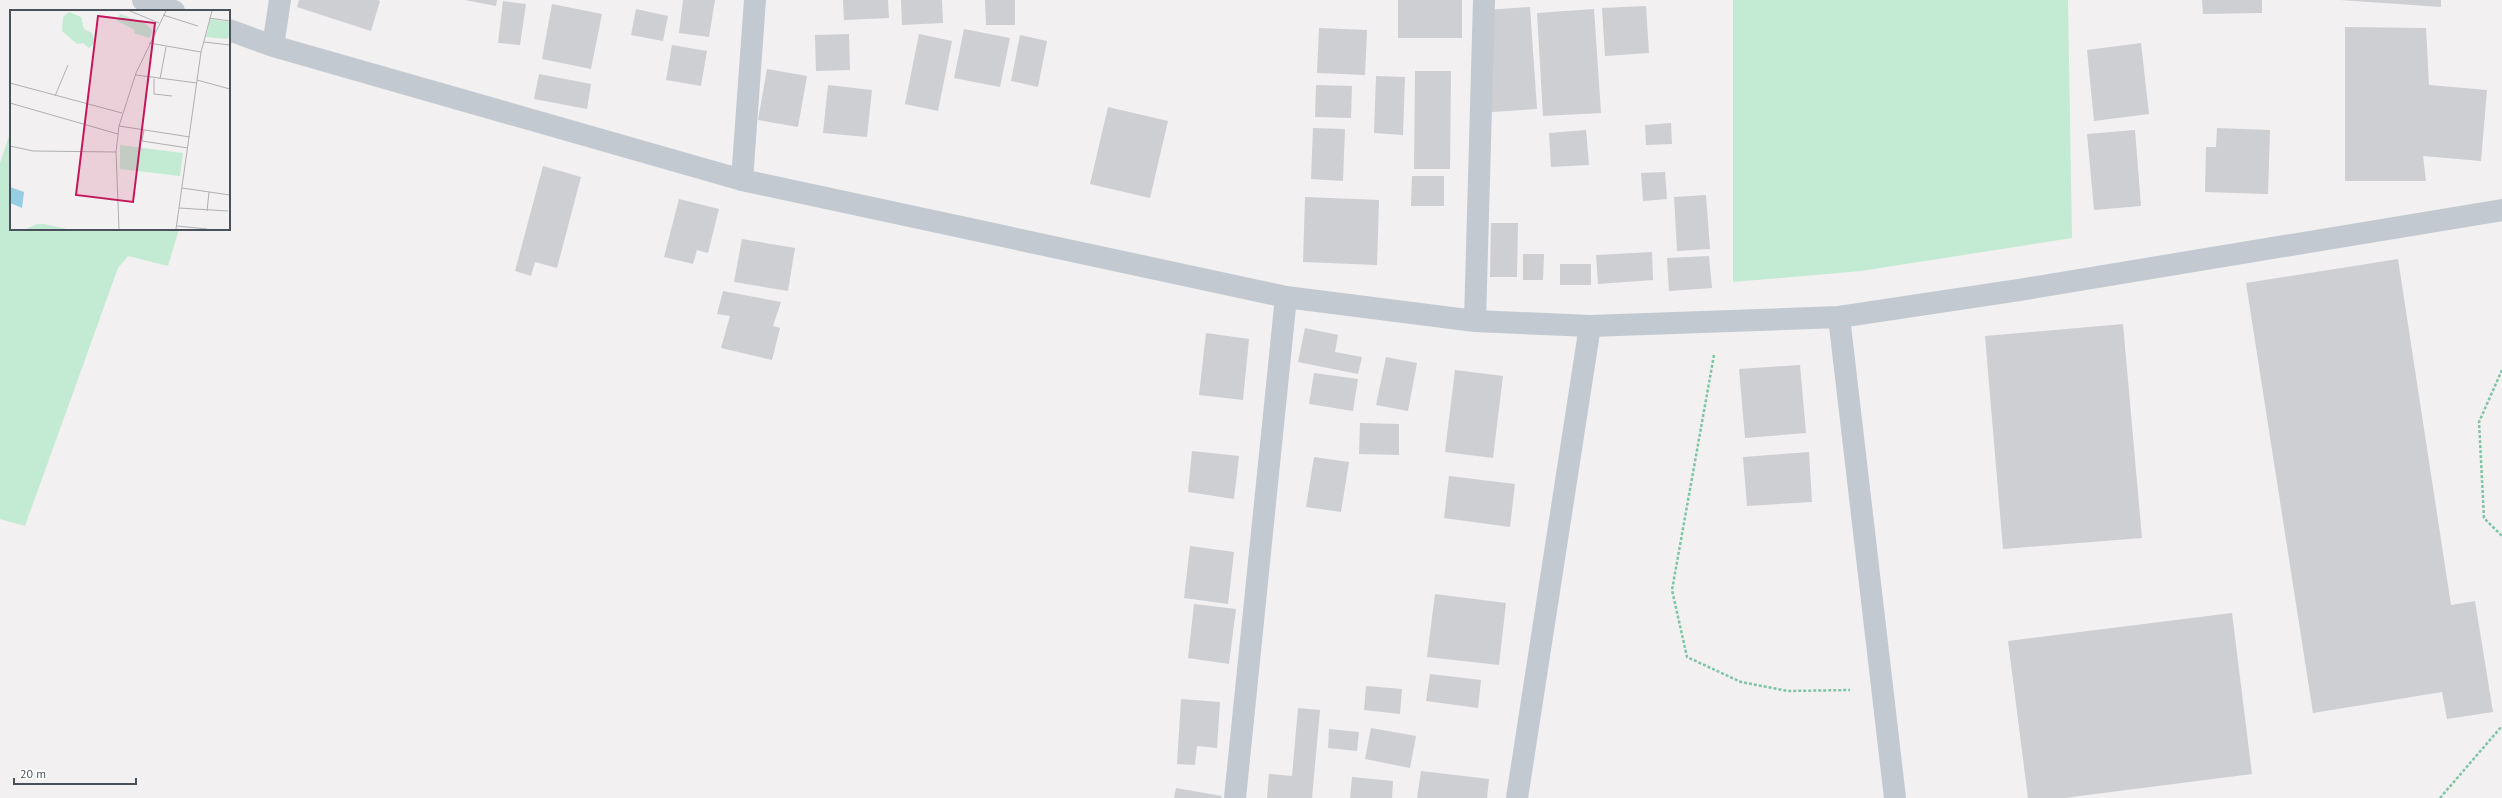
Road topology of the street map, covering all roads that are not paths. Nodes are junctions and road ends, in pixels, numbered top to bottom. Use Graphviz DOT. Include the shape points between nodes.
graph roads {
  1 [pos="143,0"];
  2 [pos="280,0"];
  3 [pos="755,0"];
  4 [pos="1484,0"];
  5 [pos="171,10"];
  6 [pos="230,30"];
  7 [pos="273,46"];
  8 [pos="742,180"];
  9 [pos="2502,210"];
  10 [pos="1286,297"];
  11 [pos="1840,317"];
  12 [pos="1475,321"];
  13 [pos="1590,326"];
  14 [pos="1235,798"];
  15 [pos="1517,798"];
  16 [pos="1895,798"];
  1 -- 5 [label="street"];
  2 -- 7 [label="street"];
  3 -- 8 [label="street"];
  4 -- 12 [label="street"];
  6 -- 7 [label="street"];
  7 -- 8 [label="street"];
  8 -- 10 [label="street"];
  9 -- 11 [label="street"];
  10 -- 12 [label="street"];
  10 -- 14 [label="street"];
  11 -- 13 [label="street"];
  11 -- 16 [label="street"];
  12 -- 13 [label="street"];
  13 -- 15 [label="street"];
}
